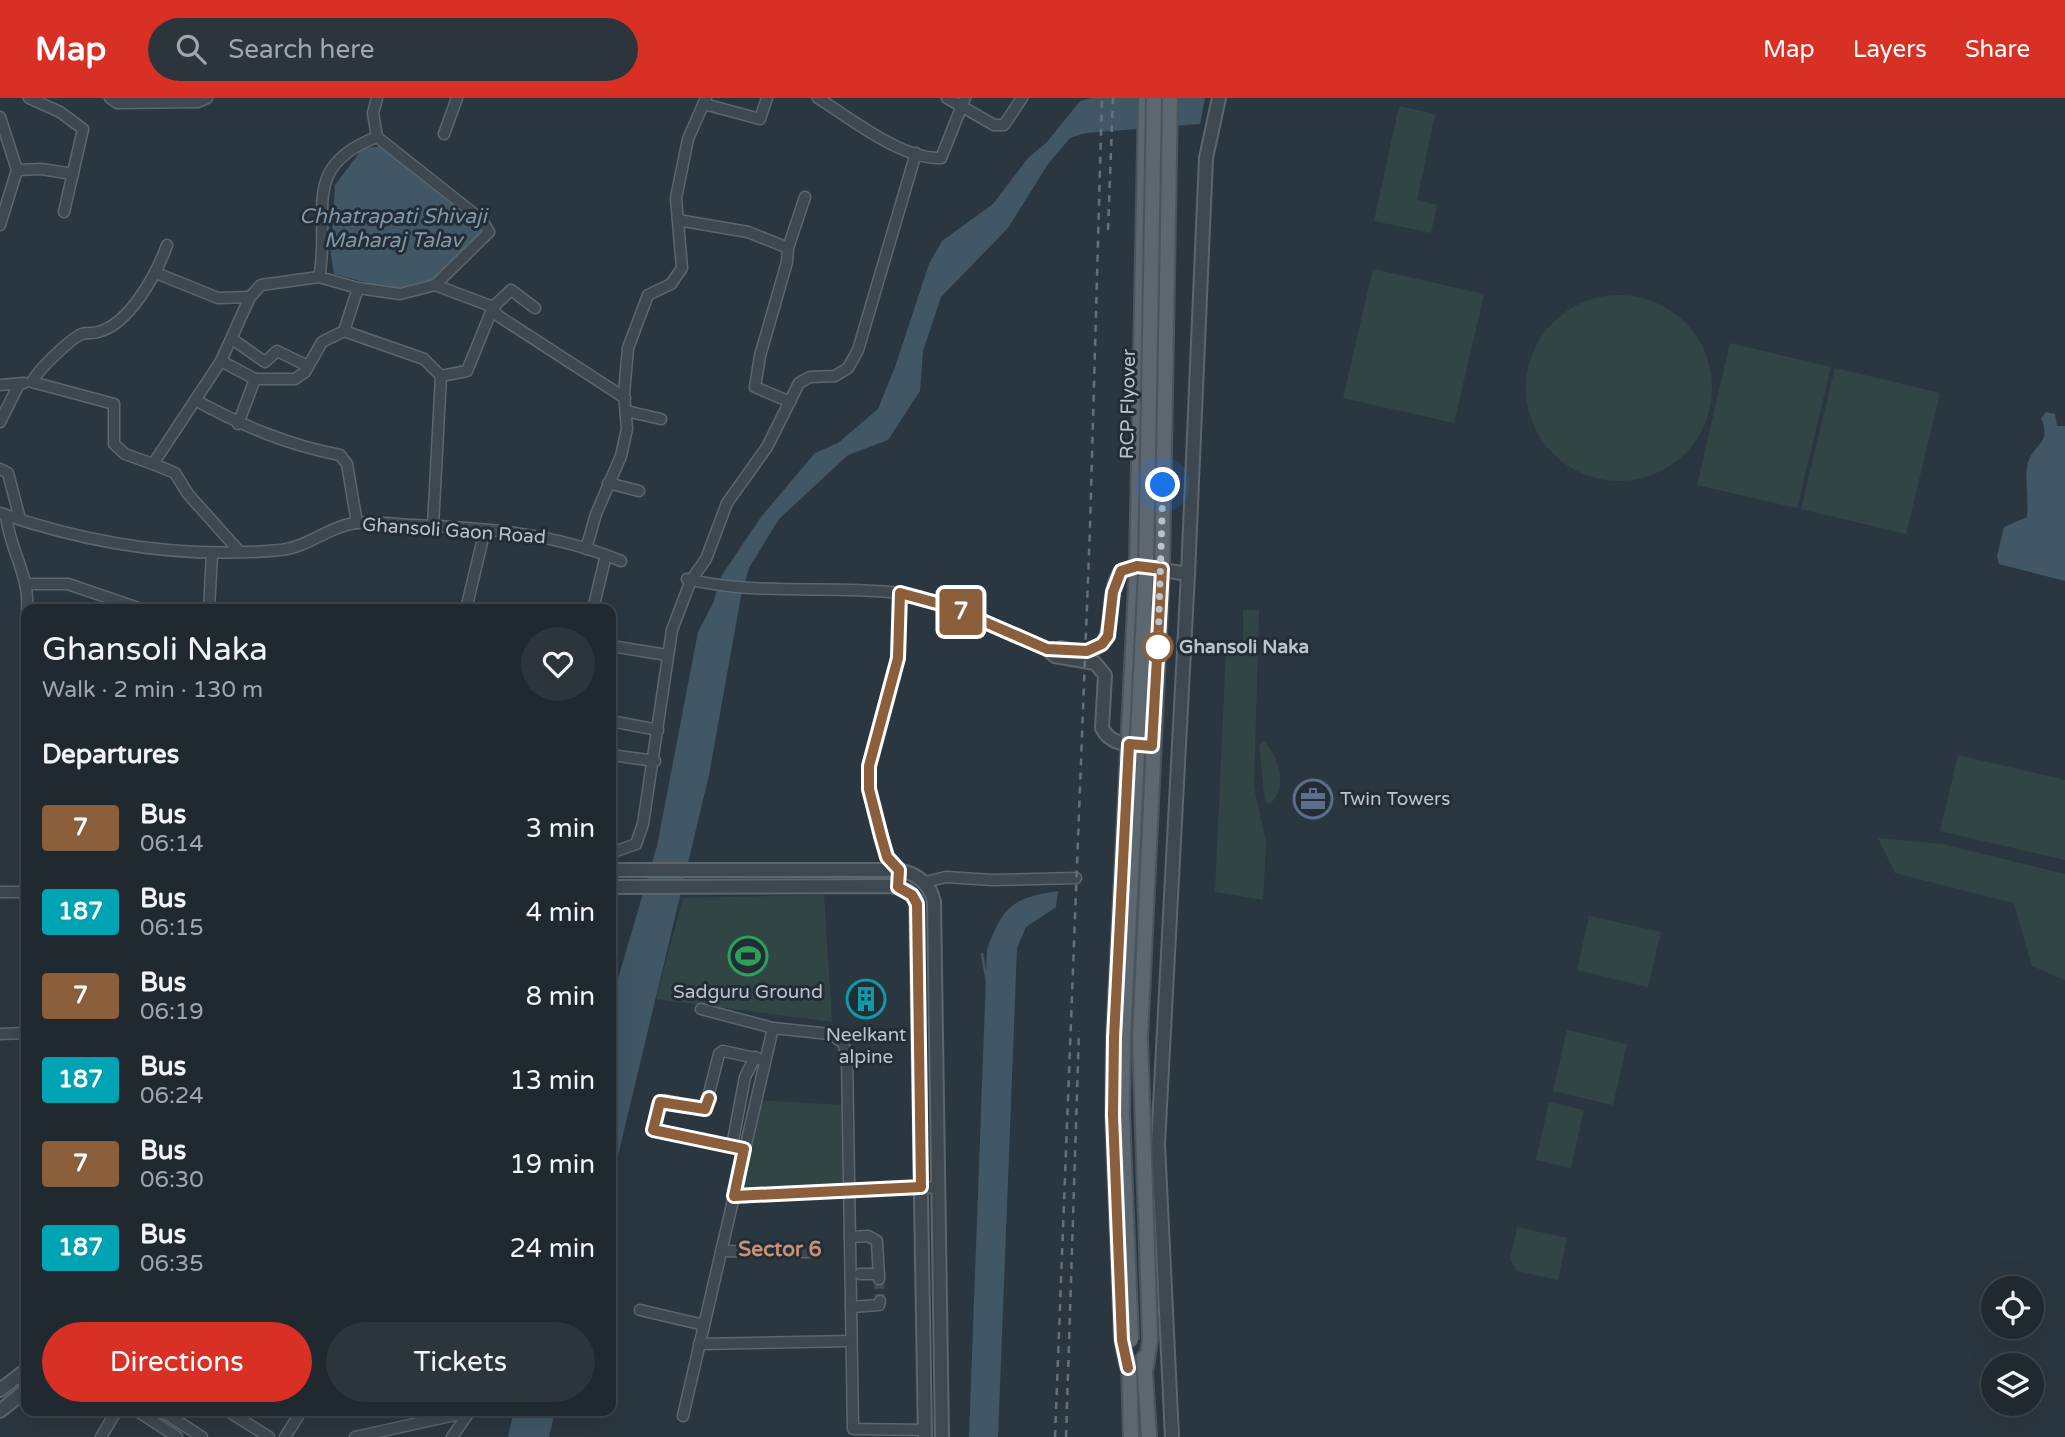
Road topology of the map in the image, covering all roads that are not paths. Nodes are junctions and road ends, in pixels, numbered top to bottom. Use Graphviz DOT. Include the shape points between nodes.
graph roads {
  1 [pos="29,98"];
  2 [pos="110,98"];
  3 [pos="207,98"];
  4 [pos="377,98"];
  5 [pos="457,98"];
  6 [pos="767,98"];
  7 [pos="818,98"];
  8 [pos="947,98"];
  9 [pos="1022,98"];
  10 [pos="1146,98"];
  11 [pos="1154,98"];
  12 [pos="1219,98"];
  13 [pos="177,99"];
  14 [pos="705,101"];
  15 [pos="963,102"];
  16 [pos="1168,102"];
  17 [pos="0,117"];
  18 [pos="444,134"];
  19 [pos="377,137"];
  20 [pos="916,153"];
  21 [pos="17,170"];
  22 [pos="73,174"];
  23 [pos="804,197"];
  24 [pos="64,212"];
  25 [pos="678,220"];
  26 [pos="0,225"];
  27 [pos="167,245"];
  28 [pos="788,248"];
  29 [pos="156,273"];
  30 [pos="319,277"];
  31 [pos="435,285"];
  32 [pos="358,288"];
  33 [pos="250,298"];
  34 [pos="535,309"];
  35 [pos="495,311"];
  36 [pos="344,331"];
  37 [pos="232,339"];
  38 [pos="221,361"];
  39 [pos="308,366"];
  40 [pos="441,376"];
  41 [pos="255,379"];
  42 [pos="32,382"];
  43 [pos="19,384"];
  44 [pos="0,385"];
  45 [pos="625,398"];
  46 [pos="195,400"];
  47 [pos="790,401"];
  48 [pos="626,411"];
  49 [pos="661,419"];
  50 [pos="0,422"];
  51 [pos="238,424"];
  52 [pos="153,464"];
  53 [pos="0,469"];
  54 [pos="608,483"];
  55 [pos="639,491"];
  56 [pos="3,514"];
  57 [pos="20,519"];
  58 [pos="357,523"];
  59 [pos="433,526"];
  60 [pos="485,530"];
  61 [pos="586,549"];
  62 [pos="239,551"];
  63 [pos="212,554"];
  64 [pos="606,555"];
  65 [pos="621,561"];
  66 [pos="1137,566"];
  67 [pos="1162,569"];
  68 [pos="1188,575"];
  69 [pos="689,579"];
  70 [pos="26,584"];
  71 [pos="900,593"];
  72 [pos="27,604"];
  73 [pos="126,604"];
  74 [pos="209,604"];
  75 [pos="467,604"];
  76 [pos="594,604"];
  77 [pos="616,647"];
  78 [pos="1047,649"];
  79 [pos="667,655"];
  80 [pos="616,722"];
  81 [pos="658,730"];
  82 [pos="1129,744"];
  83 [pos="1152,746"];
  84 [pos="616,756"];
  85 [pos="655,761"];
  86 [pos="616,852"];
  87 [pos="616,870"];
  88 [pos="899,870"];
  89 [pos="1076,878"];
  90 [pos="925,883"];
  91 [pos="616,887"];
  92 [pos="898,887"];
  93 [pos="0,892"];
  94 [pos="21,892"];
  95 [pos="701,1009"];
  96 [pos="773,1028"];
  97 [pos="21,1032"];
  98 [pos="0,1034"];
  99 [pos="760,1058"];
  100 [pos="732,1146"];
  101 [pos="744,1149"];
  102 [pos="921,1187"];
  103 [pos="939,1187"];
  104 [pos="849,1190"];
  105 [pos="734,1196"];
  106 [pos="850,1237"];
  107 [pos="721,1251"];
  108 [pos="814,1252"];
  109 [pos="860,1274"];
  110 [pos="880,1301"];
  111 [pos="851,1307"];
  112 [pos="640,1310"];
  113 [pos="704,1325"];
  114 [pos="1136,1339"];
  115 [pos="851,1341"];
  116 [pos="699,1344"];
  117 [pos="1146,1367"];
  118 [pos="1128,1368"];
  119 [pos="21,1374"];
  120 [pos="0,1390"];
  121 [pos="21,1394"];
  122 [pos="0,1411"];
  123 [pos="114,1416"];
  124 [pos="145,1416"];
  125 [pos="169,1416"];
  126 [pos="236,1416"];
  127 [pos="298,1416"];
  128 [pos="448,1416"];
  129 [pos="467,1416"];
  130 [pos="682,1416"];
  131 [pos="925,1434"];
  132 [pos="362,1436"];
  133 [pos="102,1437"];
  134 [pos="177,1437"];
  135 [pos="202,1437"];
  136 [pos="269,1437"];
  137 [pos="285,1437"];
  138 [pos="452,1437"];
  139 [pos="943,1437"];
  140 [pos="1131,1437"];
  141 [pos="1149,1437"];
  142 [pos="1172,1437"];
  1 -- 22 [label="street" via="83,129"];
  2 -- 13 [label="street" via="117,103"];
  3 -- 13 [label="street" via="198,102"];
  4 -- 19 [label="street" via="373,113"];
  5 -- 18 [label="street"];
  6 -- 14 [label="street" via="760,119"];
  7 -- 20 [label="street" via="889,143"];
  8 -- 15 [label="street"];
  9 -- 15 [label="street" via="1004,125 994,125"];
  10 -- 66 [label="main road"];
  11 -- 114 [label="main road, RCP Flyover, bridge" via="1146,571 1123,1038 1122,1114"];
  12 -- 68 [label="street" via="1206,158"];
  14 -- 25 [label="street" via="681,165"];
  15 -- 20 [label="street" via="940,158"];
  16 -- 67 [label="main road"];
  16 -- 114 [label="main road, RCP Flyover" via="1154,572 1132,1038"];
  17 -- 21 [label="street"];
  19 -- 30 [label="street" via="359,144 330,171 323,187"];
  19 -- 31 [label="street" via="487,226 483,241"];
  20 -- 47 [label="street" via="858,350 848,368 835,376 803,379"];
  21 -- 22 [label="street"];
  21 -- 26 [label="street"];
  22 -- 24 [label="street"];
  23 -- 28 [label="street"];
  25 -- 28 [label="street" via="748,232"];
  25 -- 45 [label="street" via="682,268 671,284 648,295 630,341"];
  27 -- 29 [label="street"];
  28 -- 47 [label="street" via="755,387"];
  29 -- 33 [label="street" via="218,298"];
  29 -- 42 [label="street" via="139,299 116,321 99,332 73,339"];
  30 -- 32 [label="street"];
  30 -- 33 [label="street" via="261,285"];
  31 -- 32 [label="street" via="400,294"];
  31 -- 35 [label="street"];
  32 -- 36 [label="street"];
  33 -- 37 [label="street"];
  34 -- 35 [label="street" via="511,290"];
  35 -- 40 [label="street" via="467,371"];
  35 -- 45 [label="street"];
  36 -- 39 [label="street" via="322,342"];
  36 -- 40 [label="street" via="424,359"];
  37 -- 38 [label="street"];
  37 -- 39 [label="street" via="265,362 277,351"];
  38 -- 41 [label="street"];
  38 -- 46 [label="street"];
  39 -- 41 [label="street" via="295,379"];
  40 -- 59 [label="street"];
  41 -- 51 [label="street"];
  42 -- 43 [label="street"];
  42 -- 52 [label="street" via="114,404 114,444 125,454"];
  43 -- 44 [label="street"];
  43 -- 50 [label="street"];
  45 -- 48 [label="street"];
  46 -- 51 [label="street"];
  46 -- 52 [label="street"];
  47 -- 69 [label="street" via="767,447 727,503 706,559"];
  48 -- 49 [label="street"];
  48 -- 54 [label="street" via="621,456"];
  51 -- 58 [label="street" via="307,449 340,455 347,464"];
  52 -- 62 [label="street" via="174,473"];
  53 -- 57 [label="street" via="8,473"];
  54 -- 55 [label="street"];
  54 -- 61 [label="street"];
  56 -- 57 [label="street, Ghansoli Gaon Road"];
  56 -- 70 [label="street"];
  57 -- 63 [label="street, Ghansoli Gaon Road" via="116,545"];
  58 -- 59 [label="street, Ghansoli Gaon Road"];
  58 -- 62 [label="street, Ghansoli Gaon Road" via="292,548"];
  59 -- 60 [label="street, Ghansoli Gaon Road"];
  60 -- 61 [label="street, Ghansoli Gaon Road" via="528,533"];
  60 -- 75 [label="street"];
  61 -- 64 [label="street, Ghansoli Gaon Road"];
  62 -- 63 [label="street, Ghansoli Gaon Road"];
  63 -- 74 [label="street"];
  64 -- 65 [label="street, Ghansoli Gaon Road"];
  64 -- 76 [label="street"];
  66 -- 67 [label="street"];
  66 -- 78 [label="street" via="1121,571 1116,578 1108,636 1102,644 1087,651"];
  66 -- 82 [label="main road"];
  67 -- 68 [label="street"];
  67 -- 83 [label="main road"];
  68 -- 142 [label="street" via="1158,1144"];
  69 -- 71 [label="street" via="752,589"];
  69 -- 79 [label="street"];
  70 -- 72 [label="street"];
  70 -- 73 [label="street" via="68,584"];
  71 -- 78 [label="street" via="948,606"];
  71 -- 88 [label="street" via="898,658 869,766 869,789 887,857"];
  77 -- 79 [label="street"];
  78 -- 82 [label="street" via="1055,656 1100,667 1105,675 1102,728 1113,741"];
  79 -- 81 [label="street"];
  80 -- 81 [label="street"];
  81 -- 85 [label="street"];
  82 -- 83 [label="street"];
  82 -- 118 [label="main road" via="1113,1102 1122,1340"];
  83 -- 117 [label="main road" via="1140,1038 1150,1339"];
  84 -- 85 [label="street"];
  85 -- 86 [label="street" via="636,844"];
  87 -- 88 [label="street"];
  88 -- 90 [label="street"];
  88 -- 92 [label="street"];
  89 -- 90 [label="street" via="946,877"];
  90 -- 103 [label="street" via="934,902"];
  91 -- 92 [label="street"];
  92 -- 102 [label="street" via="917,904"];
  93 -- 94 [label="street"];
  95 -- 96 [label="street"];
  96 -- 99 [label="street"];
  96 -- 104 [label="street" via="830,1034 843,1043 848,1056"];
  97 -- 98 [label="street"];
  99 -- 100 [label="street" via="746,1077"];
  99 -- 100 [label="street" via="729,1051 719,1054 705,1109 665,1100 657,1105 653,1130"];
  99 -- 101 [label="street"];
  100 -- 101 [label="street"];
  101 -- 105 [label="street"];
  102 -- 103 [label="street"];
  102 -- 104 [label="street"];
  102 -- 131 [label="street"];
  103 -- 139 [label="street"];
  104 -- 105 [label="street"];
  104 -- 106 [label="street"];
  105 -- 107 [label="street"];
  106 -- 109 [label="street" via="875,1239 879,1277"];
  106 -- 111 [label="street"];
  107 -- 108 [label="street"];
  107 -- 113 [label="street"];
  110 -- 111 [label="street" via="879,1305"];
  111 -- 115 [label="street"];
  112 -- 113 [label="street"];
  113 -- 116 [label="street"];
  114 -- 117 [label="main road"];
  114 -- 118 [label="main road"];
  115 -- 116 [label="street"];
  115 -- 131 [label="street" via="853,1429"];
  116 -- 130 [label="street"];
  117 -- 141 [label="main road"];
  118 -- 140 [label="main road"];
  119 -- 120 [label="street"];
  121 -- 122 [label="street"];
  123 -- 133 [label="street"];
  124 -- 134 [label="street"];
  125 -- 135 [label="street"];
  126 -- 136 [label="street"];
  127 -- 137 [label="street"];
  128 -- 132 [label="street"];
  129 -- 138 [label="street"];
}
